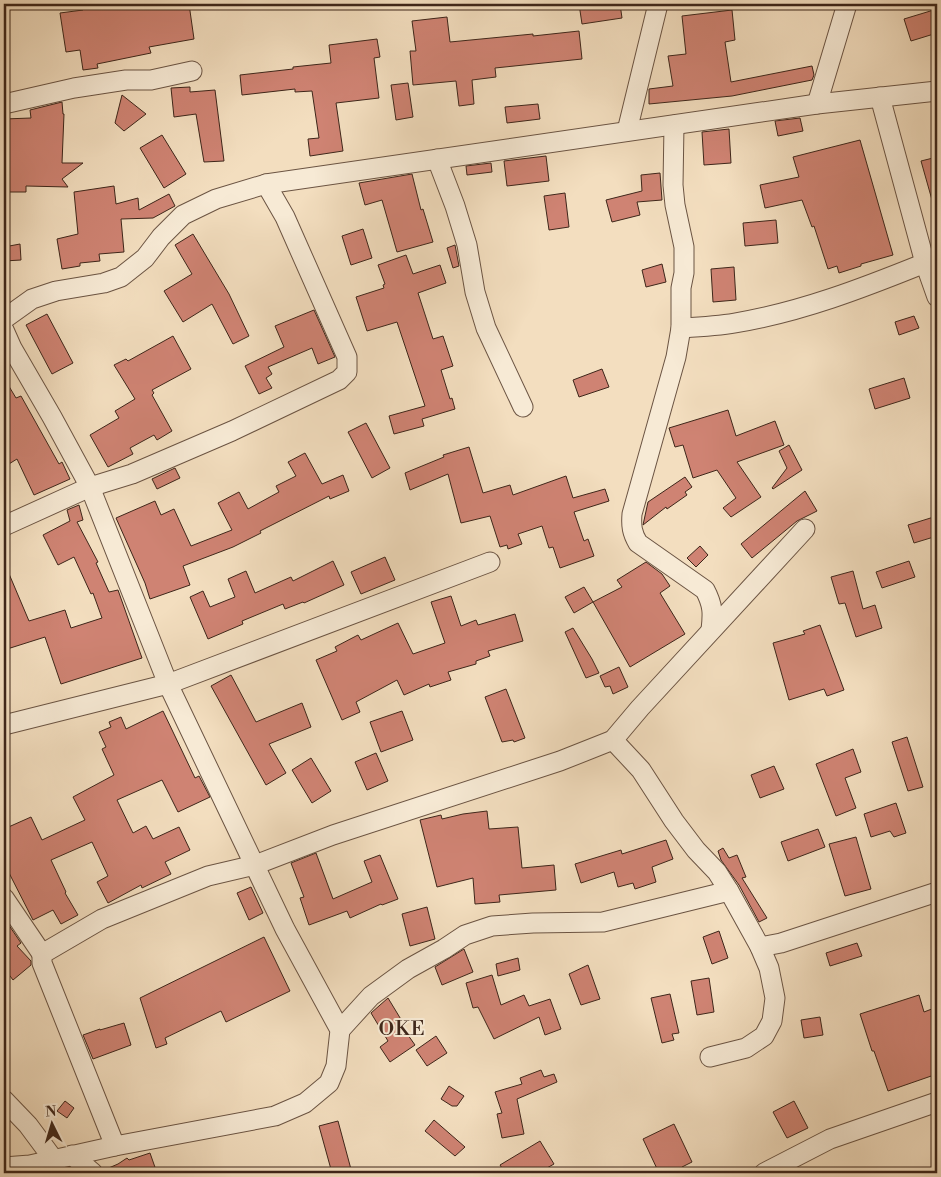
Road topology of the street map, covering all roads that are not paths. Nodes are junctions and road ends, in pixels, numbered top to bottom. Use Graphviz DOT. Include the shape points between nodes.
graph roads {
  1 [pos="658,4"];
  2 [pos="847,4"];
  3 [pos="192,71"];
  4 [pos="937,91"];
  5 [pos="880,97"];
  6 [pos="4,104"];
  7 [pos="817,104"];
  8 [pos="674,125"];
  9 [pos="627,131"];
  10 [pos="437,159"];
  11 [pos="266,184"];
  12 [pos="925,263"];
  13 [pos="937,297"];
  14 [pos="4,319"];
  15 [pos="682,328"];
  16 [pos="4,330"];
  17 [pos="524,407"];
  18 [pos="90,487"];
  19 [pos="4,526"];
  20 [pos="805,529"];
  21 [pos="490,562"];
  22 [pos="711,630"];
  23 [pos="168,684"];
  24 [pos="4,725"];
  25 [pos="612,740"];
  26 [pos="255,865"];
  27 [pos="729,891"];
  28 [pos="937,892"];
  29 [pos="4,898"];
  30 [pos="760,947"];
  31 [pos="42,954"];
  32 [pos="340,1030"];
  33 [pos="710,1057"];
  34 [pos="4,1100"];
  35 [pos="937,1102"];
  36 [pos="115,1146"];
  37 [pos="72,1155"];
  38 [pos="54,1160"];
  39 [pos="4,1167"];
  40 [pos="93,1173"];
  41 [pos="764,1173"];
  1 -- 9 [label="street"];
  2 -- 7 [label="street"];
  3 -- 6 [label="street" via="158,79 74,88"];
  4 -- 5 [label="street"];
  5 -- 7 [label="street"];
  5 -- 12 [label="street"];
  7 -- 8 [label="street"];
  8 -- 9 [label="street"];
  8 -- 15 [label="street" via="673,186 684,252"];
  9 -- 10 [label="street"];
  10 -- 11 [label="street"];
  10 -- 17 [label="street" via="467,245 475,292 486,328"];
  11 -- 14 [label="street" via="216,199 184,216 161,237 145,258 121,277 32,299"];
  11 -- 18 [label="street" via="285,217 347,357 347,372 339,380 232,430 132,474"];
  12 -- 13 [label="street"];
  12 -- 15 [label="street" via="860,290 776,315 733,324"];
  15 -- 22 [label="street" via="631,525 638,543 705,590 712,602"];
  16 -- 18 [label="street"];
  18 -- 19 [label="street"];
  18 -- 23 [label="street"];
  20 -- 22 [label="street"];
  21 -- 23 [label="street"];
  22 -- 25 [label="street"];
  23 -- 24 [label="street"];
  23 -- 26 [label="street"];
  25 -- 26 [label="street" via="560,761 333,835"];
  25 -- 27 [label="street" via="641,770 674,821"];
  26 -- 31 [label="street" via="208,876 102,919"];
  26 -- 32 [label="street" via="285,929"];
  27 -- 30 [label="street"];
  27 -- 32 [label="street" via="603,922 492,926 465,935 408,968 371,996"];
  28 -- 30 [label="street"];
  29 -- 31 [label="street"];
  30 -- 33 [label="street" via="769,968 775,998 772,1021 764,1036 746,1048"];
  31 -- 36 [label="street" via="42,963"];
  32 -- 36 [label="street" via="336,1066 329,1083 305,1103 268,1118"];
  34 -- 38 [label="street"];
  35 -- 41 [label="street" via="830,1140"];
  36 -- 37 [label="street"];
  37 -- 38 [label="street"];
  37 -- 40 [label="street"];
  38 -- 39 [label="street" via="30,1166"];
}
